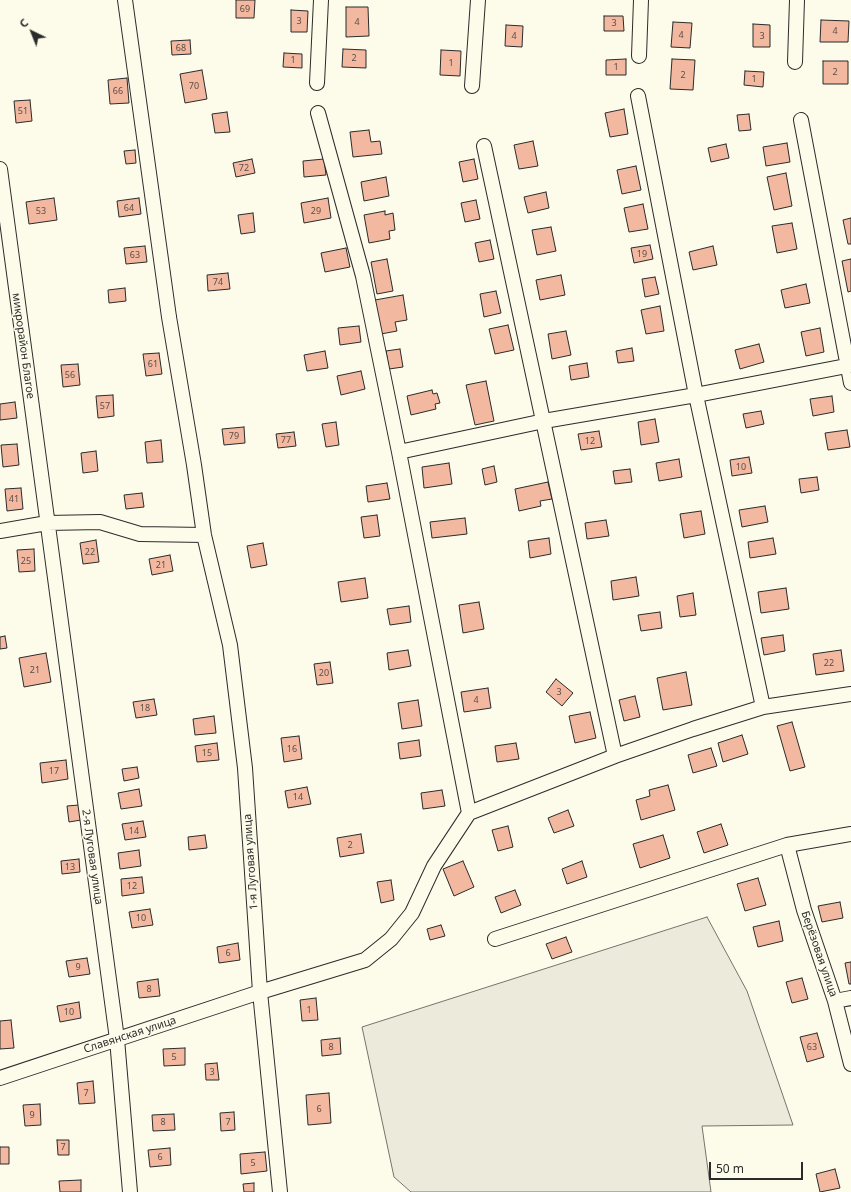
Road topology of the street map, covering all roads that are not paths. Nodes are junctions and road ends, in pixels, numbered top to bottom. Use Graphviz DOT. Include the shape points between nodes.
graph roads {
  1 [pos="125,0"];
  2 [pos="322,0"];
  3 [pos="478,0"];
  4 [pos="641,0"];
  5 [pos="797,0"];
  6 [pos="639,56"];
  7 [pos="796,62"];
  8 [pos="317,83"];
  9 [pos="472,86"];
  10 [pos="638,96"];
  11 [pos="318,113"];
  12 [pos="801,120"];
  13 [pos="484,146"];
  14 [pos="0,170"];
  15 [pos="849,365"];
  16 [pos="851,383"];
  17 [pos="696,394"];
  18 [pos="544,421"];
  19 [pos="399,452"];
  20 [pos="47,523"];
  21 [pos="0,531"];
  22 [pos="204,535"];
  23 [pos="851,694"];
  24 [pos="763,707"];
  25 [pos="615,756"];
  26 [pos="469,812"];
  27 [pos="851,834"];
  28 [pos="787,845"];
  29 [pos="495,939"];
  30 [pos="260,992"];
  31 [pos="851,998"];
  32 [pos="836,1001"];
  33 [pos="117,1039"];
  34 [pos="851,1064"];
  35 [pos="0,1078"];
  36 [pos="130,1192"];
  37 [pos="280,1192"];
  1 -- 22 [label="street, 1-я Луговая улица" via="169,317"];
  2 -- 8 [label="street"];
  3 -- 9 [label="street"];
  4 -- 6 [label="street"];
  5 -- 7 [label="street"];
  10 -- 17 [label="street"];
  11 -- 19 [label="street" via="363,276"];
  12 -- 15 [label="street"];
  13 -- 18 [label="street"];
  14 -- 20 [label="street, микрорайон Благое"];
  15 -- 16 [label="street"];
  15 -- 17 [label="street"];
  17 -- 18 [label="street"];
  17 -- 24 [label="street"];
  18 -- 19 [label="street"];
  18 -- 25 [label="street"];
  19 -- 26 [label="street"];
  20 -- 21 [label="street"];
  20 -- 22 [label="street" via="100,522 140,534"];
  20 -- 33 [label="street, 2-я Луговая улица"];
  22 -- 30 [label="street, 1-я Луговая улица" via="230,645 245,768"];
  23 -- 24 [label="street"];
  24 -- 25 [label="street"];
  25 -- 26 [label="street"];
  26 -- 30 [label="street, Славянская улица" via="434,866 412,913 391,939 365,960"];
  27 -- 28 [label="street"];
  28 -- 29 [label="street"];
  28 -- 32 [label="street, Берёзовая улица" via="804,910"];
  30 -- 33 [label="street, Славянская улица"];
  30 -- 37 [label="street, 1-я Луговая улица"];
  31 -- 32 [label="street"];
  32 -- 34 [label="street, Берёзовая улица"];
  33 -- 35 [label="street, Славянская улица"];
  33 -- 36 [label="street, 2-я Луговая улица"];
}
